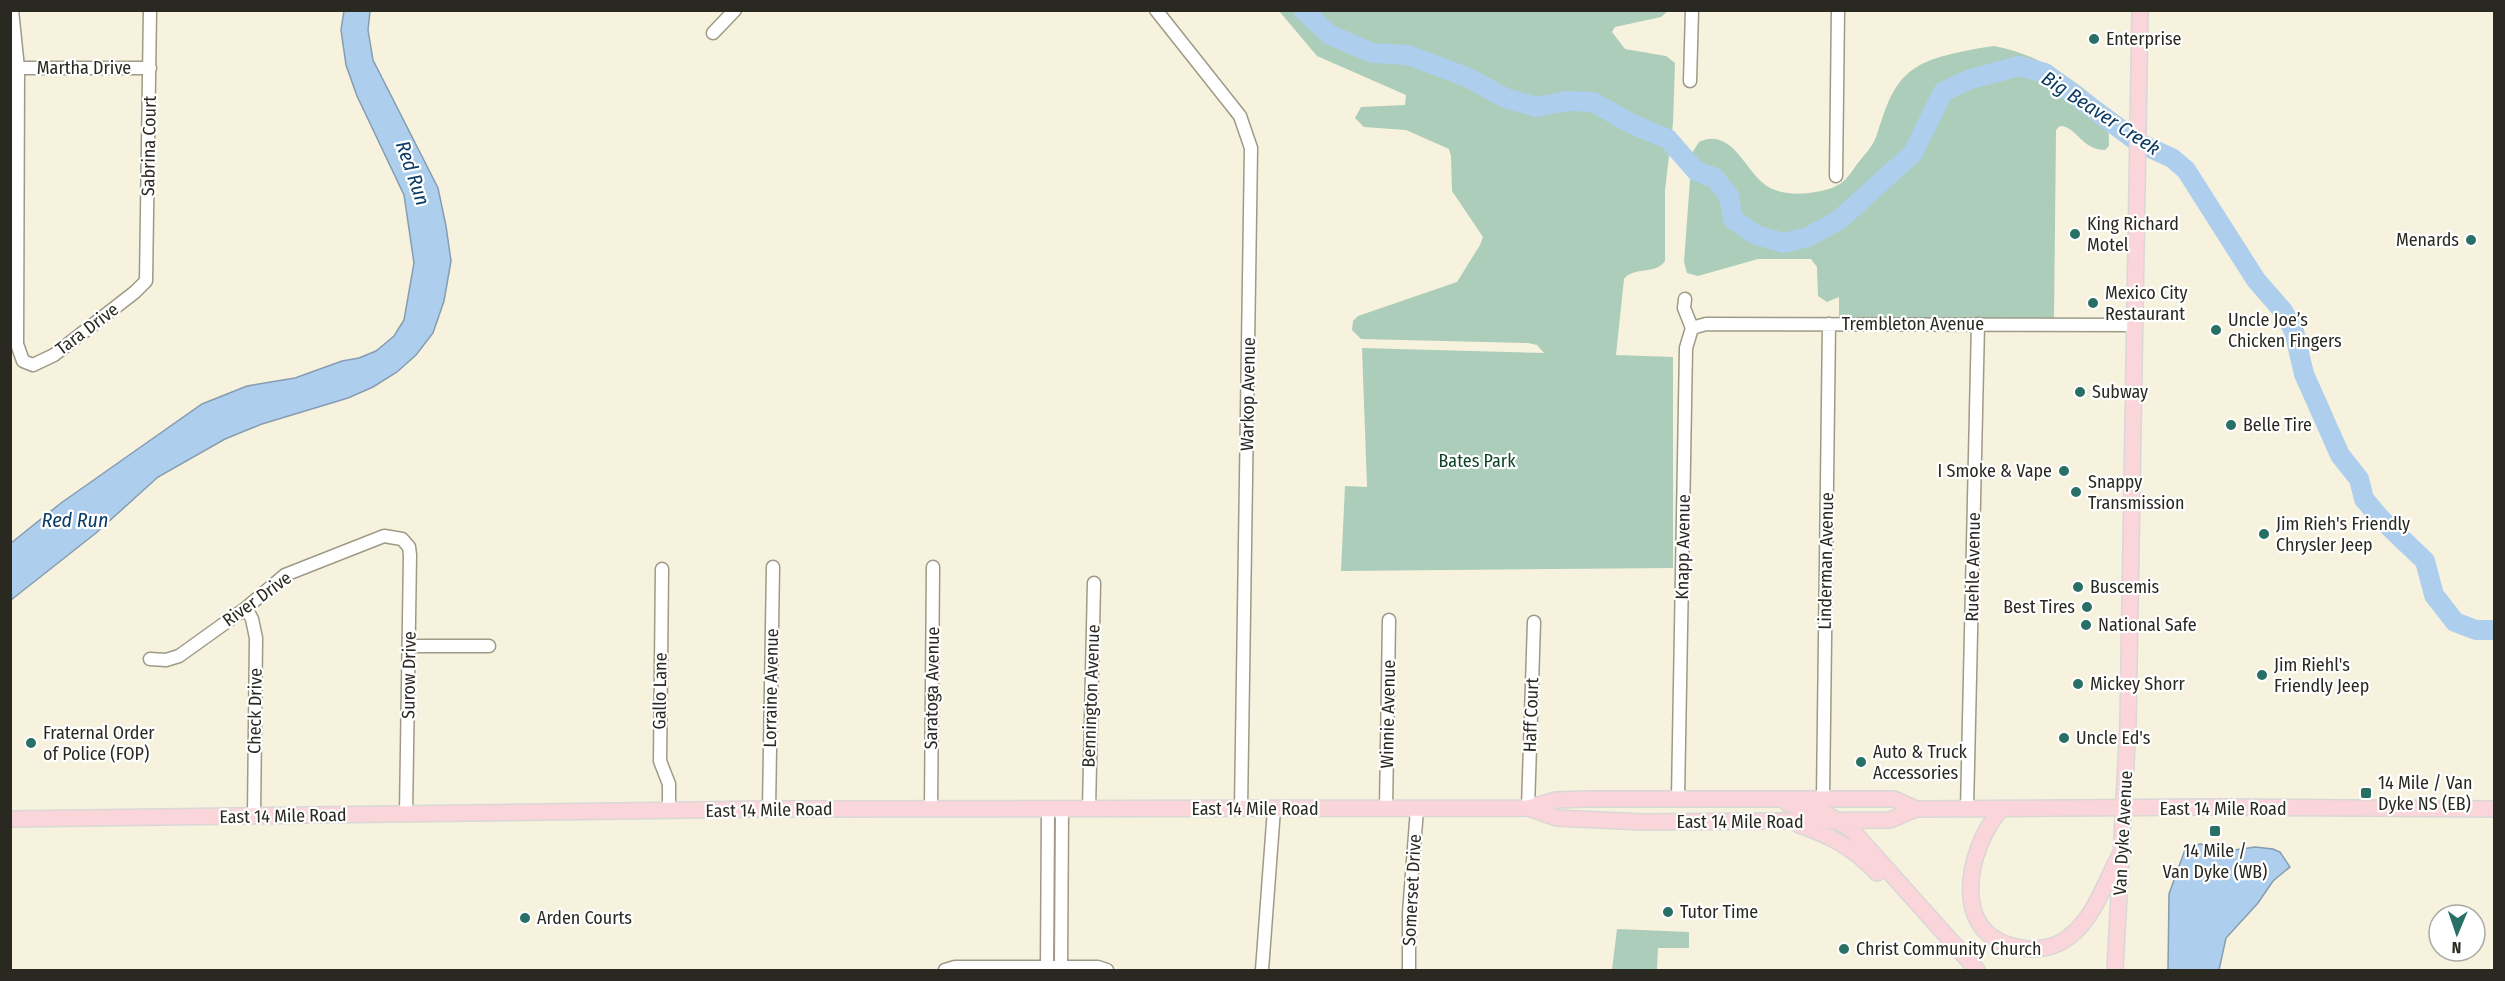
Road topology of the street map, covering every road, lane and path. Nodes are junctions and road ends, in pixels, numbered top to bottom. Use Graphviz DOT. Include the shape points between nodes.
graph roads {
  1 [pos="12,10"];
  2 [pos="150,10"];
  3 [pos="735,10"];
  4 [pos="1156,10"];
  5 [pos="1692,10"];
  6 [pos="1838,10"];
  7 [pos="2140,10"];
  8 [pos="713,33"];
  9 [pos="18,68"];
  10 [pos="150,68"];
  11 [pos="1690,81"];
  12 [pos="1836,177"];
  13 [pos="146,280"];
  14 [pos="1685,299"];
  15 [pos="1829,324"];
  16 [pos="1978,324"];
  17 [pos="2135,325"];
  18 [pos="1692,328"];
  19 [pos="402,539"];
  20 [pos="773,567"];
  21 [pos="933,567"];
  22 [pos="662,570"];
  23 [pos="1094,583"];
  24 [pos="246,608"];
  25 [pos="1389,620"];
  26 [pos="1534,622"];
  27 [pos="410,646"];
  28 [pos="489,646"];
  29 [pos="150,659"];
  30 [pos="1678,798"];
  31 [pos="1761,798"];
  32 [pos="1823,798"];
  33 [pos="1528,808"];
  34 [pos="769,809"];
  35 [pos="931,809"];
  36 [pos="1055,809"];
  37 [pos="1089,809"];
  38 [pos="1241,809"];
  39 [pos="1274,809"];
  40 [pos="1386,809"];
  41 [pos="1417,809"];
  42 [pos="1916,809"];
  43 [pos="1967,809"];
  44 [pos="2001,809"];
  45 [pos="2125,809"];
  46 [pos="2494,809"];
  47 [pos="669,811"];
  48 [pos="406,814"];
  49 [pos="254,816"];
  50 [pos="10,819"];
  51 [pos="1788,821"];
  52 [pos="1841,821"];
  53 [pos="2123,849"];
  54 [pos="1047,967"];
  55 [pos="1061,967"];
  56 [pos="945,970"];
  57 [pos="1107,970"];
  58 [pos="1262,970"];
  59 [pos="1409,970"];
  60 [pos="1964,970"];
  61 [pos="1977,970"];
  62 [pos="2115,970"];
  1 -- 9 [label="street"];
  2 -- 10 [label="street, Sabrina Court"];
  3 -- 8 [label="street"];
  4 -- 38 [label="street, Warkop Avenue" via="1240,116 1251,148"];
  5 -- 11 [label="street"];
  6 -- 12 [label="street"];
  7 -- 17 [label="main road, Van Dyke Avenue"];
  9 -- 10 [label="street, Martha Drive"];
  9 -- 13 [label="street, Tara Drive" via="17,344 22,361 33,365 54,355"];
  10 -- 13 [label="street, Sabrina Court"];
  14 -- 18 [label="street, Knapp Avenue" via="1684,308"];
  15 -- 16 [label="street, Trembleton Avenue"];
  15 -- 18 [label="street, Trembleton Avenue" via="1706,324"];
  15 -- 32 [label="street, Linderman Avenue"];
  16 -- 17 [label="street, Trembleton Avenue"];
  16 -- 43 [label="street, Ruehle Avenue"];
  17 -- 45 [label="main road, Van Dyke Avenue"];
  18 -- 30 [label="street, Knapp Avenue" via="1686,348"];
  19 -- 24 [label="street, River Drive" via="384,536 294,571 276,581"];
  19 -- 27 [label="street, Surow Drive" via="410,555"];
  20 -- 34 [label="street, Lorraine Avenue"];
  21 -- 35 [label="street, Saratoga Avenue"];
  22 -- 47 [label="street, Gallo Lane" via="660,761 669,784"];
  23 -- 37 [label="street, Bennington Avenue"];
  24 -- 29 [label="street, River Drive" via="179,656"];
  24 -- 49 [label="street, Check Drive" via="256,638"];
  25 -- 40 [label="street, Winnie Avenue"];
  26 -- 33 [label="street, Haff Court"];
  27 -- 28 [label="street"];
  27 -- 48 [label="street, Surow Drive"];
  30 -- 31 [label="main road, East 14 Mile Road"];
  30 -- 33 [label="main road, East 14 Mile Road" via="1556,800"];
  31 -- 32 [label="main road, East 14 Mile Road"];
  31 -- 52 [label="main road" via="1823,812"];
  32 -- 42 [label="main road, East 14 Mile Road" via="1894,799"];
  33 -- 41 [label="main road, East 14 Mile Road"];
  33 -- 51 [label="main road, East 14 Mile Road" via="1566,819"];
  34 -- 35 [label="main road, East 14 Mile Road"];
  34 -- 47 [label="main road, East 14 Mile Road"];
  35 -- 36 [label="main road, East 14 Mile Road"];
  36 -- 37 [label="main road, East 14 Mile Road"];
  36 -- 54 [label="street"];
  36 -- 55 [label="street"];
  37 -- 38 [label="main road, East 14 Mile Road"];
  38 -- 39 [label="main road, East 14 Mile Road"];
  39 -- 40 [label="main road, East 14 Mile Road"];
  39 -- 58 [label="street"];
  40 -- 41 [label="main road, East 14 Mile Road"];
  41 -- 59 [label="street, Somerset Drive"];
  42 -- 43 [label="main road, East 14 Mile Road"];
  42 -- 52 [label="main road, East 14 Mile Road" via="1890,820"];
  43 -- 44 [label="main road, East 14 Mile Road"];
  44 -- 45 [label="main road, East 14 Mile Road"];
  44 -- 53 [label="main road" via="1980,840 1970,874 1970,897 1983,926 2017,948 2049,947 2076,931"];
  45 -- 46 [label="main road, East 14 Mile Road"];
  45 -- 53 [label="main road, Van Dyke Avenue"];
  47 -- 48 [label="main road, East 14 Mile Road"];
  48 -- 49 [label="main road, East 14 Mile Road"];
  49 -- 50 [label="main road, East 14 Mile Road"];
  51 -- 52 [label="main road, East 14 Mile Road"];
  51 -- 60 [label="main road" via="1829,836 1856,852"];
  52 -- 61 [label="main road"];
  53 -- 62 [label="main road, Van Dyke Avenue"];
  54 -- 55 [label="street"];
  54 -- 56 [label="street"];
  55 -- 57 [label="street"];
}
